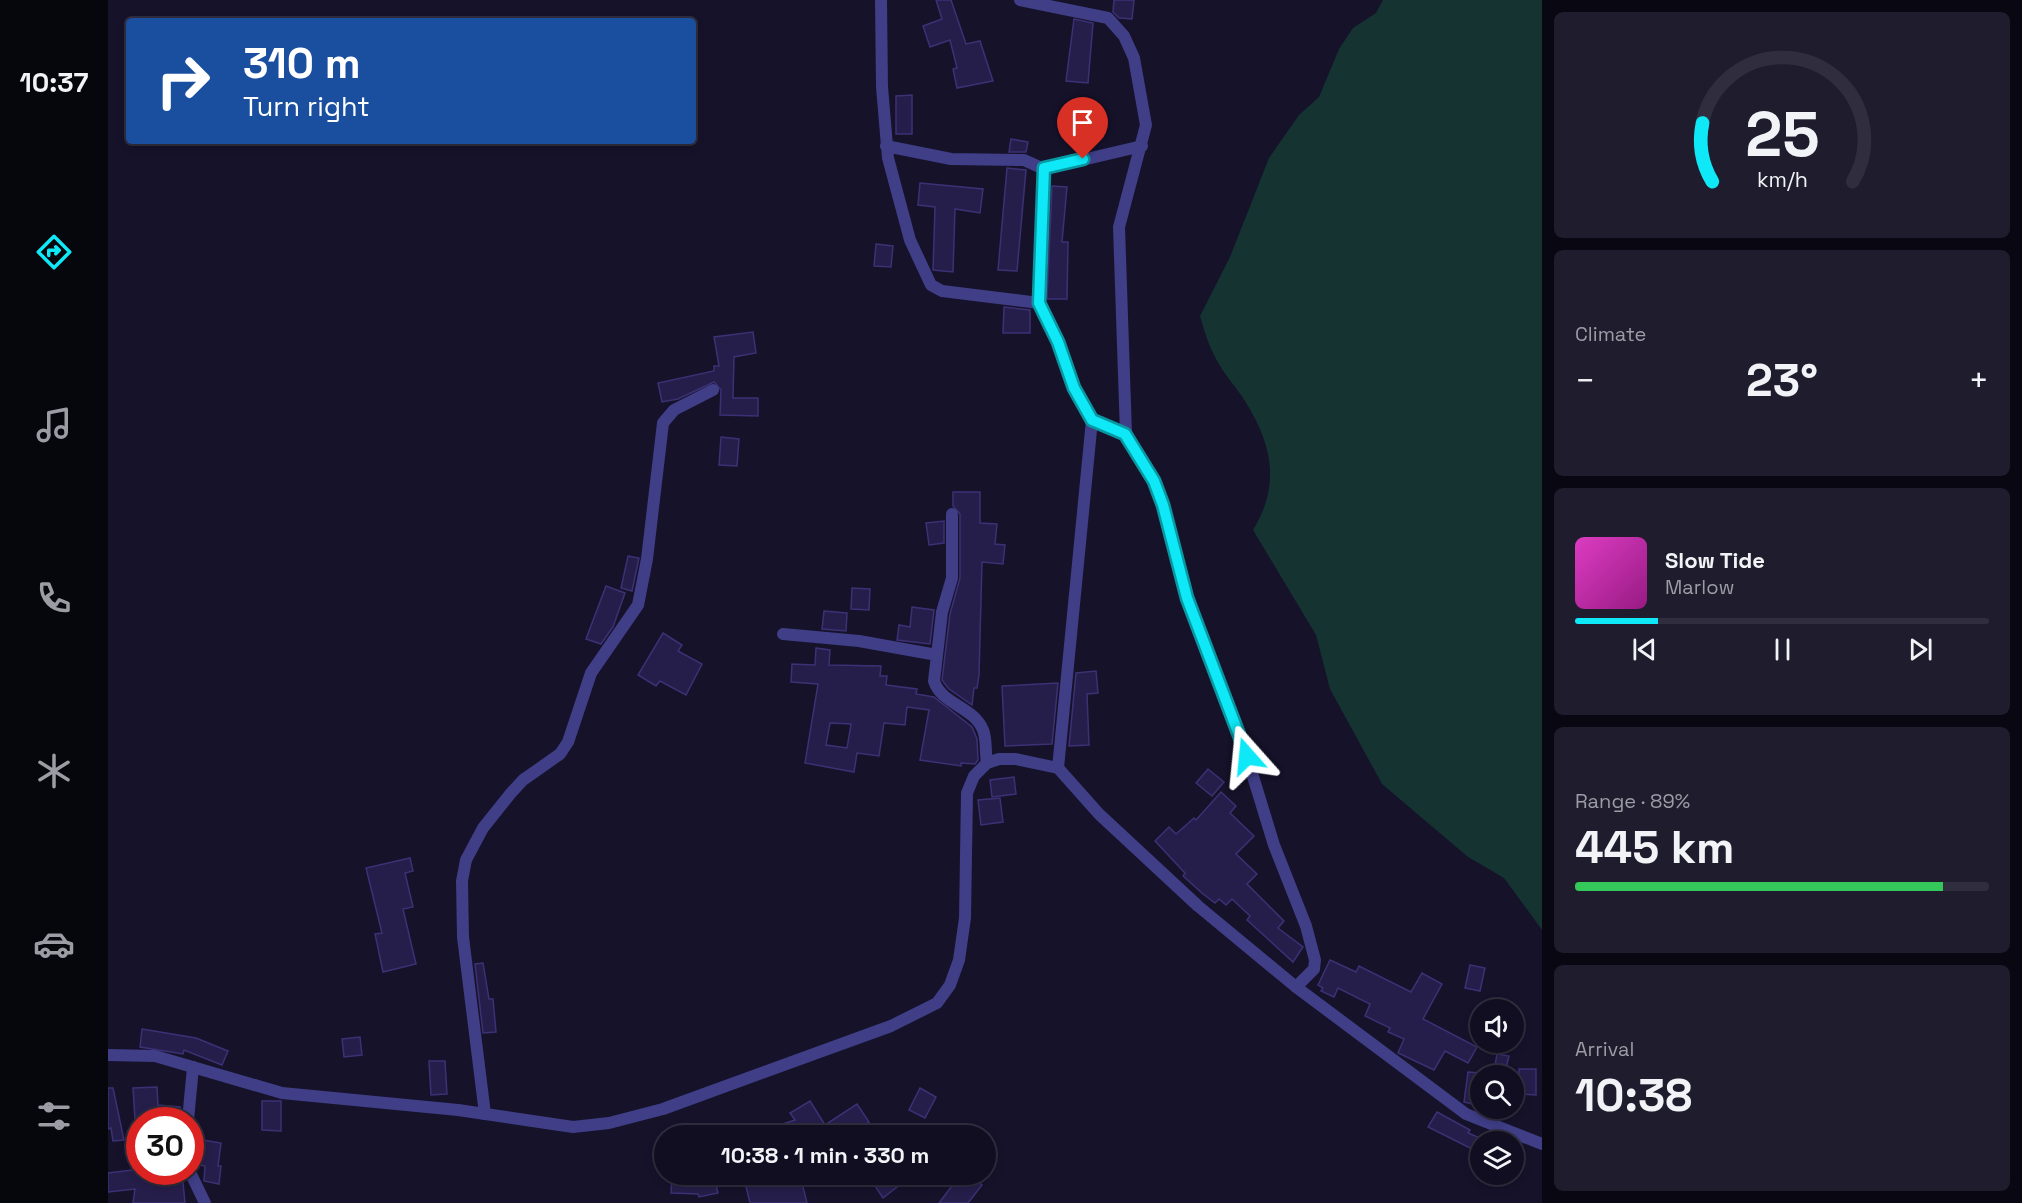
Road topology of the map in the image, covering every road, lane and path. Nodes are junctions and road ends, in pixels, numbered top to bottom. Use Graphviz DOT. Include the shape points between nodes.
graph roads {
  1 [pos="881,0"];
  2 [pos="1020,0"];
  3 [pos="886,146"];
  4 [pos="1142,146"];
  5 [pos="1044,168"];
  6 [pos="1039,303"];
  7 [pos="713,390"];
  8 [pos="1092,420"];
  9 [pos="1125,434"];
  10 [pos="952,514"];
  11 [pos="783,634"];
  12 [pos="938,655"];
  13 [pos="987,763"];
  14 [pos="1058,768"];
  15 [pos="1296,987"];
  16 [pos="108,1055"];
  17 [pos="193,1067"];
  18 [pos="189,1107"];
  19 [pos="484,1114"];
  20 [pos="1542,1144"];
  21 [pos="196,1185"];
  22 [pos="205,1203"];
  1 -- 3 [label="street"];
  2 -- 4 [label="street" via="1108,18 1124,36 1134,58 1141,91 1146,125"];
  3 -- 5 [label="street" via="951,159 1024,160"];
  3 -- 6 [label="street" via="909,240 931,285 942,291"];
  4 -- 5 [label="street"];
  4 -- 9 [label="street" via="1119,227"];
  5 -- 6 [label="street"];
  6 -- 8 [label="street" via="1074,388"];
  7 -- 19 [label="street" via="674,410 663,423 641,596 591,672 568,742 552,762 523,780 504,800 466,860 462,881 463,937"];
  8 -- 9 [label="street"];
  8 -- 14 [label="street"];
  9 -- 15 [label="street" via="1154,481 1163,505 1187,598 1240,734 1274,845 1306,926 1314,969"];
  10 -- 12 [label="street" via="953,569 948,602 942,612"];
  11 -- 12 [label="street" via="859,641"];
  12 -- 13 [label="street" via="936,686 977,720 984,732"];
  13 -- 14 [label="street" via="1016,759"];
  13 -- 19 [label="street" via="974,776 967,793 959,960 950,985 937,1003 880,1030 663,1109 609,1123 573,1127"];
  14 -- 15 [label="street" via="1099,814 1182,891"];
  15 -- 20 [label="street" via="1466,1114"];
  16 -- 17 [label="street" via="155,1056"];
  17 -- 18 [label="street"];
  17 -- 19 [label="street" via="282,1093"];
  21 -- 22 [label="street"];
}
